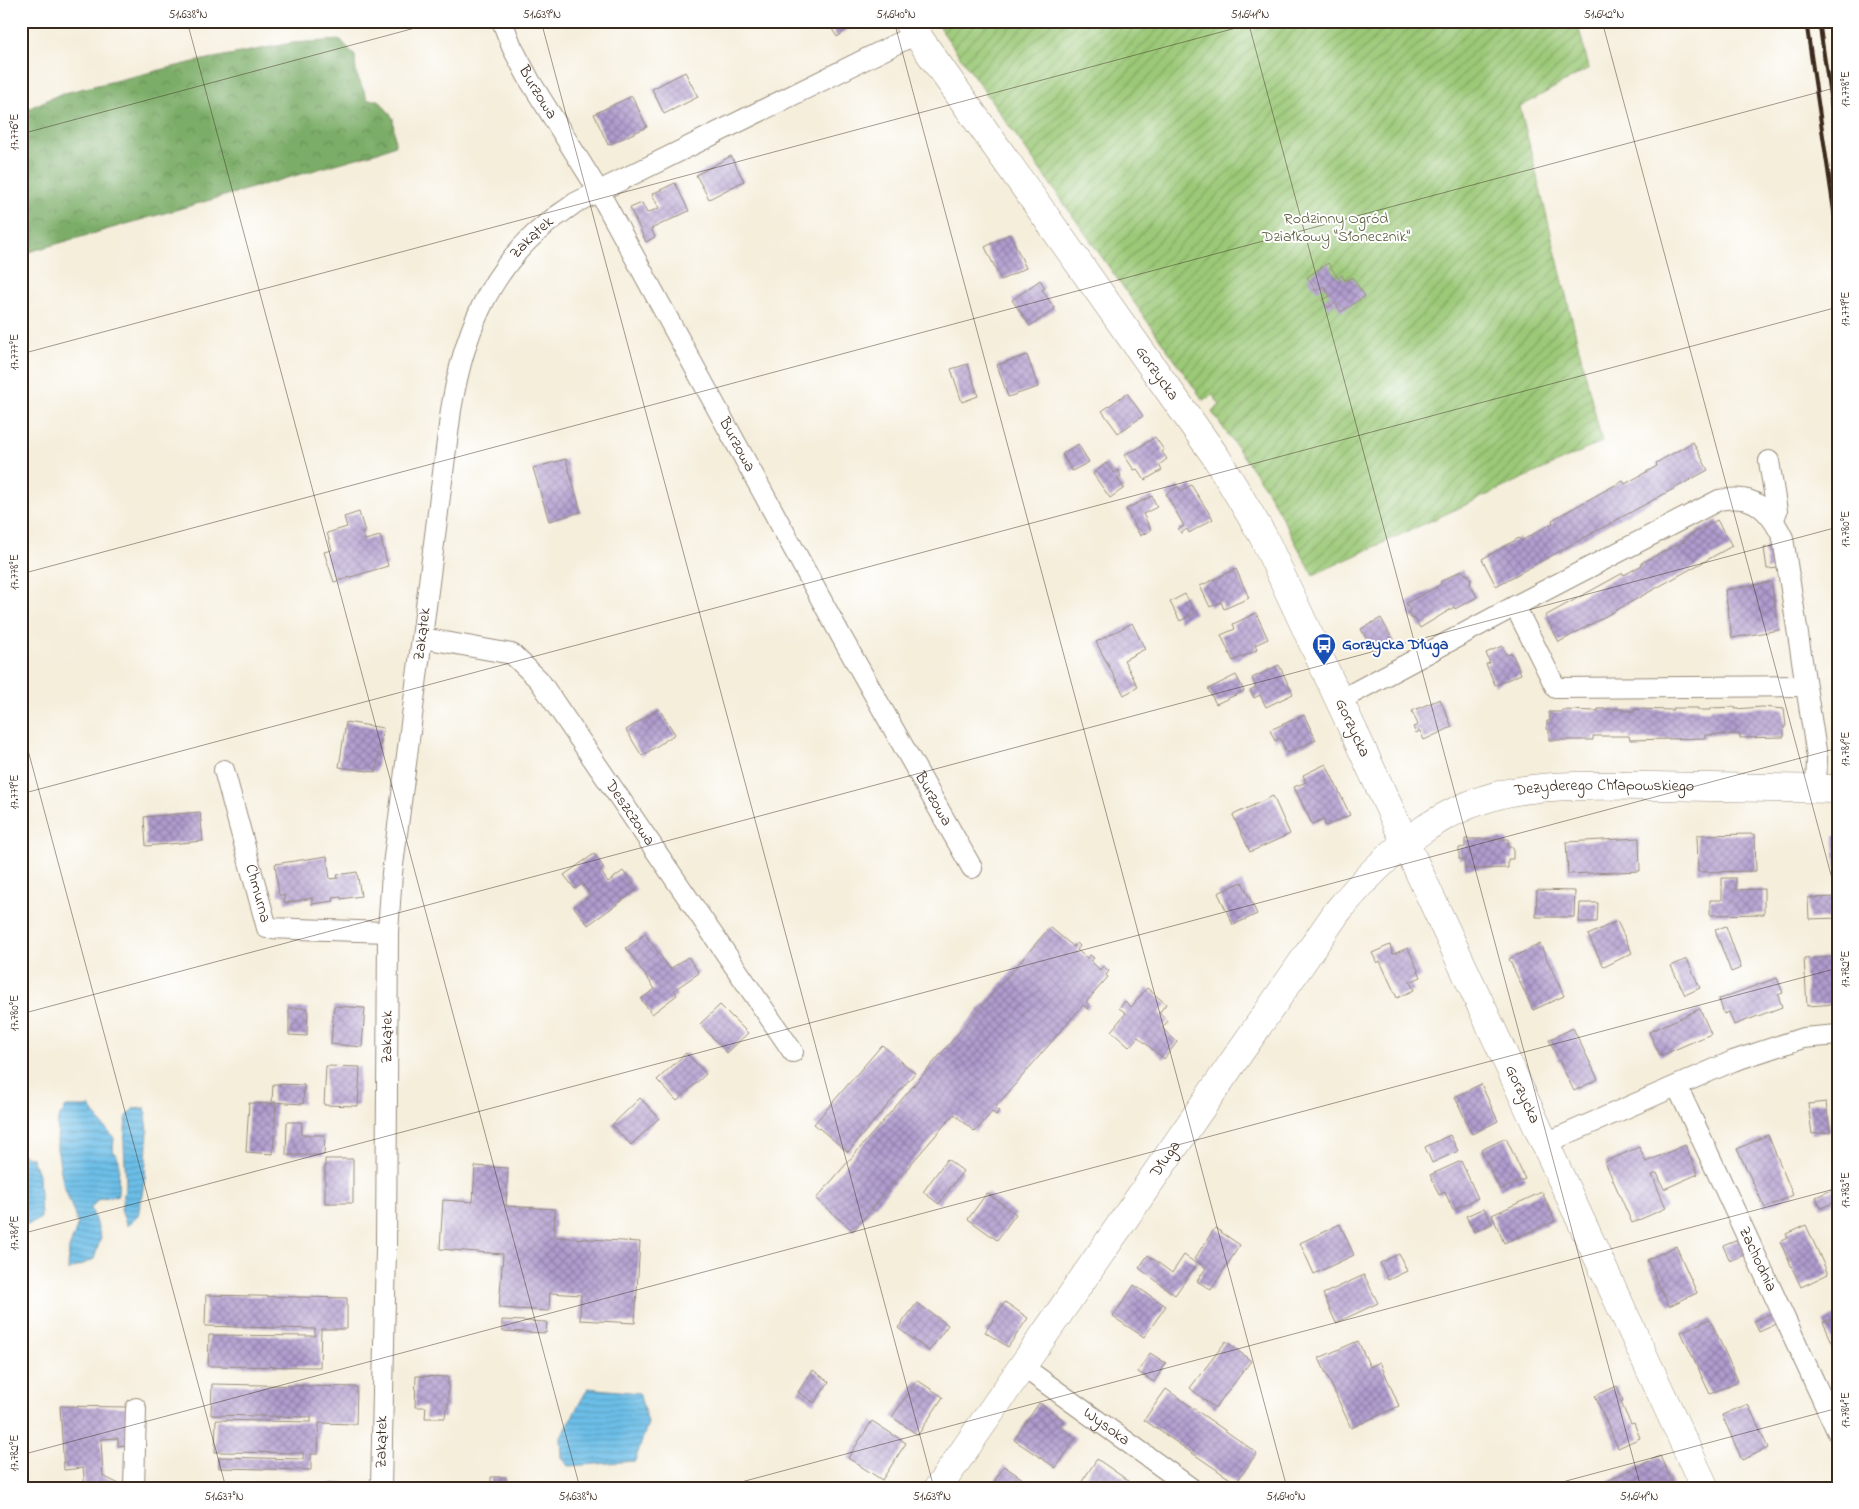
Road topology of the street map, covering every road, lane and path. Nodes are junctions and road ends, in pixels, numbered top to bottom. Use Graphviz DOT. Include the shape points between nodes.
graph roads {
  1 [pos="502,21"];
  2 [pos="912,28"];
  3 [pos="598,190"];
  4 [pos="1769,461"];
  5 [pos="1774,519"];
  6 [pos="1515,606"];
  7 [pos="423,638"];
  8 [pos="1805,686"];
  9 [pos="1340,700"];
  10 [pos="224,770"];
  11 [pos="1827,789"];
  12 [pos="1405,841"];
  13 [pos="972,868"];
  14 [pos="388,932"];
  15 [pos="1838,1035"];
  16 [pos="793,1052"];
  17 [pos="1678,1086"];
  18 [pos="1546,1143"];
  19 [pos="1022,1366"];
  20 [pos="136,1408"];
  21 [pos="1838,1433"];
  22 [pos="134,1488"];
  23 [pos="381,1488"];
  24 [pos="938,1488"];
  25 [pos="1191,1488"];
  26 [pos="1705,1488"];
  1 -- 3 [label="street, Burzowa" via="530,81"];
  2 -- 3 [label="street, Zakątek"];
  2 -- 9 [label="street, Gorzycka" via="1216,457 1263,536"];
  3 -- 7 [label="street, Zakątek" via="544,225 519,250 497,277 470,329 451,410"];
  3 -- 13 [label="street, Burzowa" via="841,636"];
  4 -- 5 [label="street, Dezyderego Chłapowskiego" via="1778,511"];
  5 -- 6 [label="street, Dezyderego Chłapowskiego" via="1761,506 1744,499 1718,500"];
  5 -- 8 [label="street, Dezyderego Chłapowskiego" via="1783,538"];
  6 -- 8 [label="street" via="1556,688"];
  6 -- 9 [label="street, Dezyderego Chłapowskiego"];
  7 -- 14 [label="street, Zakątek" via="392,872"];
  7 -- 16 [label="street, Deszczowa" via="512,654 539,680"];
  8 -- 11 [label="street, Dezyderego Chłapowskiego" via="1816,757"];
  9 -- 12 [label="street, Gorzycka"];
  10 -- 14 [label="street, Chmurna" via="267,928"];
  11 -- 12 [label="street, Dezyderego Chłapowskiego" via="1564,786 1521,790 1468,806"];
  12 -- 18 [label="street, Gorzycka"];
  12 -- 19 [label="street, Długa" via="1375,868 1337,912"];
  14 -- 23 [label="street, Zakątek"];
  15 -- 17 [label="street" via="1803,1038 1734,1061"];
  17 -- 18 [label="street"];
  17 -- 21 [label="street, Zachodnia"];
  18 -- 26 [label="street, Gorzycka"];
  19 -- 24 [label="street, Długa"];
  19 -- 25 [label="street, Wysoka"];
  20 -- 22 [label="street"];
}
